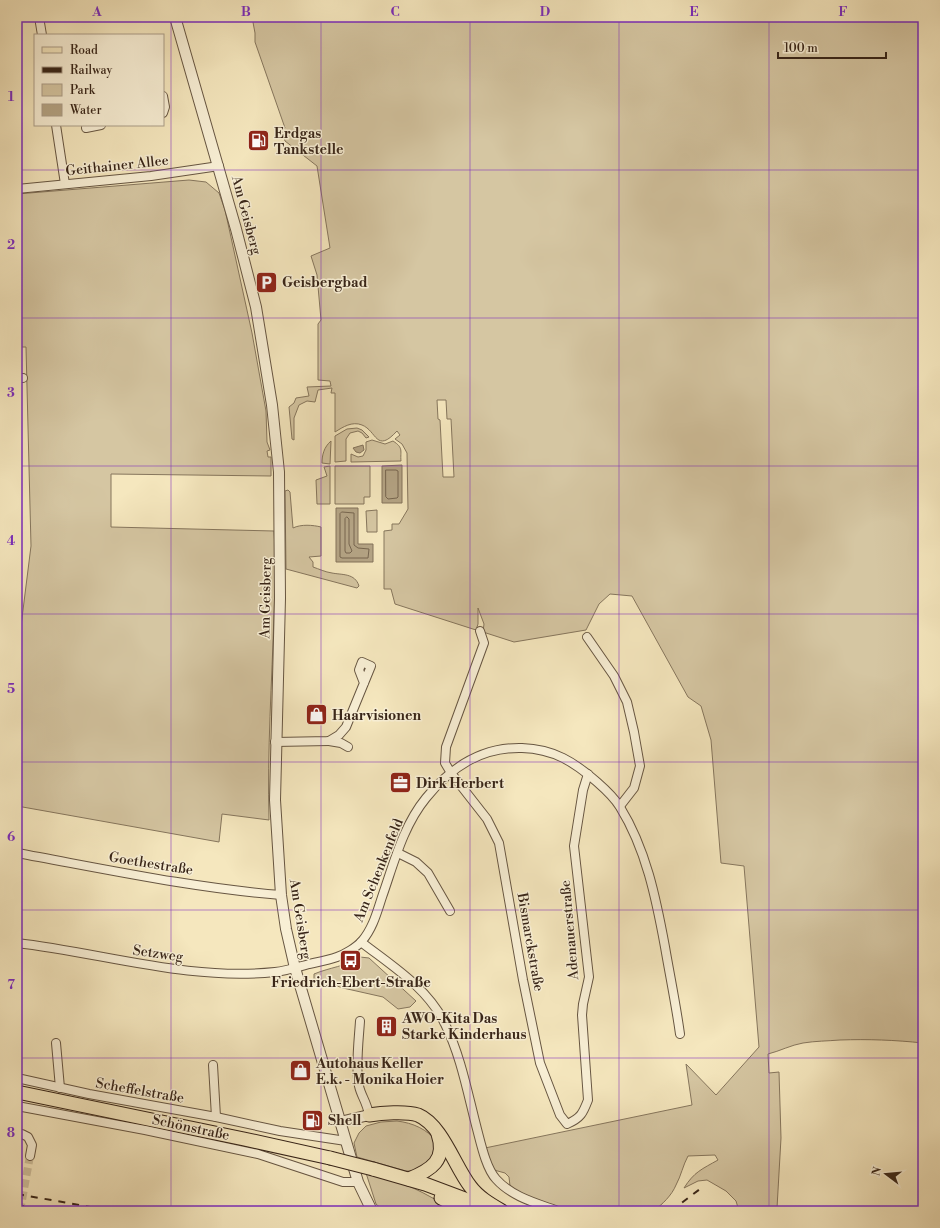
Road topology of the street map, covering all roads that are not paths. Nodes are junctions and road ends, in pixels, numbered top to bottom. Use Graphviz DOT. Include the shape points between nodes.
graph roads {
  1 [pos="39,17"];
  2 [pos="175,17"];
  3 [pos="42,34"];
  4 [pos="56,126"];
  5 [pos="96,126"];
  6 [pos="86,128"];
  7 [pos="219,166"];
  8 [pos="65,184"];
  9 [pos="17,188"];
  10 [pos="480,631"];
  11 [pos="587,637"];
  12 [pos="364,683"];
  13 [pos="330,741"];
  14 [pos="275,742"];
  15 [pos="348,747"];
  16 [pos="451,773"];
  17 [pos="588,774"];
  18 [pos="620,806"];
  19 [pos="17,853"];
  20 [pos="398,853"];
  21 [pos="281,895"];
  22 [pos="450,911"];
  23 [pos="361,942"];
  24 [pos="17,943"];
  25 [pos="295,968"];
  26 [pos="360,1021"];
  27 [pos="680,1034"];
  28 [pos="56,1043"];
  29 [pos="213,1065"];
  30 [pos="17,1078"];
  31 [pos="60,1088"];
  32 [pos="17,1092"];
  33 [pos="17,1106"];
  34 [pos="368,1115"];
  35 [pos="216,1117"];
  36 [pos="340,1122"];
  37 [pos="567,1124"];
  38 [pos="437,1132"];
  39 [pos="17,1134"];
  40 [pos="346,1141"];
  41 [pos="30,1156"];
  42 [pos="409,1179"];
  43 [pos="358,1182"];
  44 [pos="425,1184"];
  45 [pos="372,1211"];
  46 [pos="468,1211"];
  47 [pos="496,1211"];
  48 [pos="502,1211"];
  49 [pos="558,1211"];
  1 -- 3 [label="street"];
  2 -- 7 [label="street, Am Geisberg"];
  4 -- 8 [label="street"];
  5 -- 6 [label="street"];
  7 -- 8 [label="street, Geithainer Allee" via="151,176"];
  7 -- 14 [label="street, Am Geisberg" via="256,307 272,405 279,472 280,584"];
  8 -- 9 [label="street, Geithainer Allee"];
  10 -- 16 [label="street" via="484,643 446,747 445,763"];
  11 -- 18 [label="street" via="614,676 627,702 634,732 640,766 634,788"];
  12 -- 13 [label="street" via="346,727"];
  13 -- 14 [label="street"];
  13 -- 15 [label="street"];
  14 -- 21 [label="street, Am Geisberg" via="276,820"];
  16 -- 17 [label="street, Am Schenkenfeld" via="479,755 520,748 567,759"];
  16 -- 20 [label="street, Am Schenkenfeld" via="442,779 424,800 404,834"];
  16 -- 37 [label="street, Bismarckstraße" via="487,819 499,843 540,1063 560,1114"];
  17 -- 18 [label="street, Am Schenkenfeld" via="610,793"];
  17 -- 37 [label="street, Adenauerstraße" via="574,846 589,976 582,1015 588,1100 583,1113"];
  18 -- 27 [label="street, Am Schenkenfeld" via="638,842 650,878 660,919"];
  19 -- 21 [label="street, Goethestraße" via="233,890"];
  20 -- 22 [label="street" via="416,862 428,873"];
  20 -- 23 [label="street, Am Schenkenfeld" via="374,922"];
  21 -- 25 [label="street, Am Geisberg"];
  23 -- 25 [label="street, Am Schenkenfeld" via="337,957"];
  23 -- 49 [label="street" via="415,984 433,1004 445,1024 456,1052 484,1157 496,1179 514,1194"];
  24 -- 25 [label="street, Setzweg" via="213,974 277,972"];
  25 -- 36 [label="street, Am Geisberg"];
  26 -- 34 [label="street" via="359,1086 367,1104"];
  28 -- 31 [label="street"];
  29 -- 35 [label="street"];
  30 -- 31 [label="street, Scheffelstraße"];
  31 -- 35 [label="street, Scheffelstraße"];
  32 -- 42 [label="main road, bridge" via="330,1158"];
  33 -- 43 [label="street, Schönstraße" via="251,1153 343,1182"];
  34 -- 36 [label="street"];
  34 -- 38 [label="main road" via="418,1115 429,1122"];
  35 -- 40 [label="street, Scheffelstraße" via="280,1131"];
  36 -- 40 [label="street, Am Geisberg"];
  38 -- 42 [label="main road" via="441,1144 441,1153 437,1160 432,1168"];
  38 -- 48 [label="main road" via="471,1187"];
  39 -- 41 [label="street" via="28,1137 32,1145"];
  40 -- 43 [label="street, Am Geisberg"];
  42 -- 44 [label="main road"];
  43 -- 45 [label="street, Am Geisberg"];
  44 -- 46 [label="main road" via="436,1196"];
  44 -- 47 [label="main road"];
}
